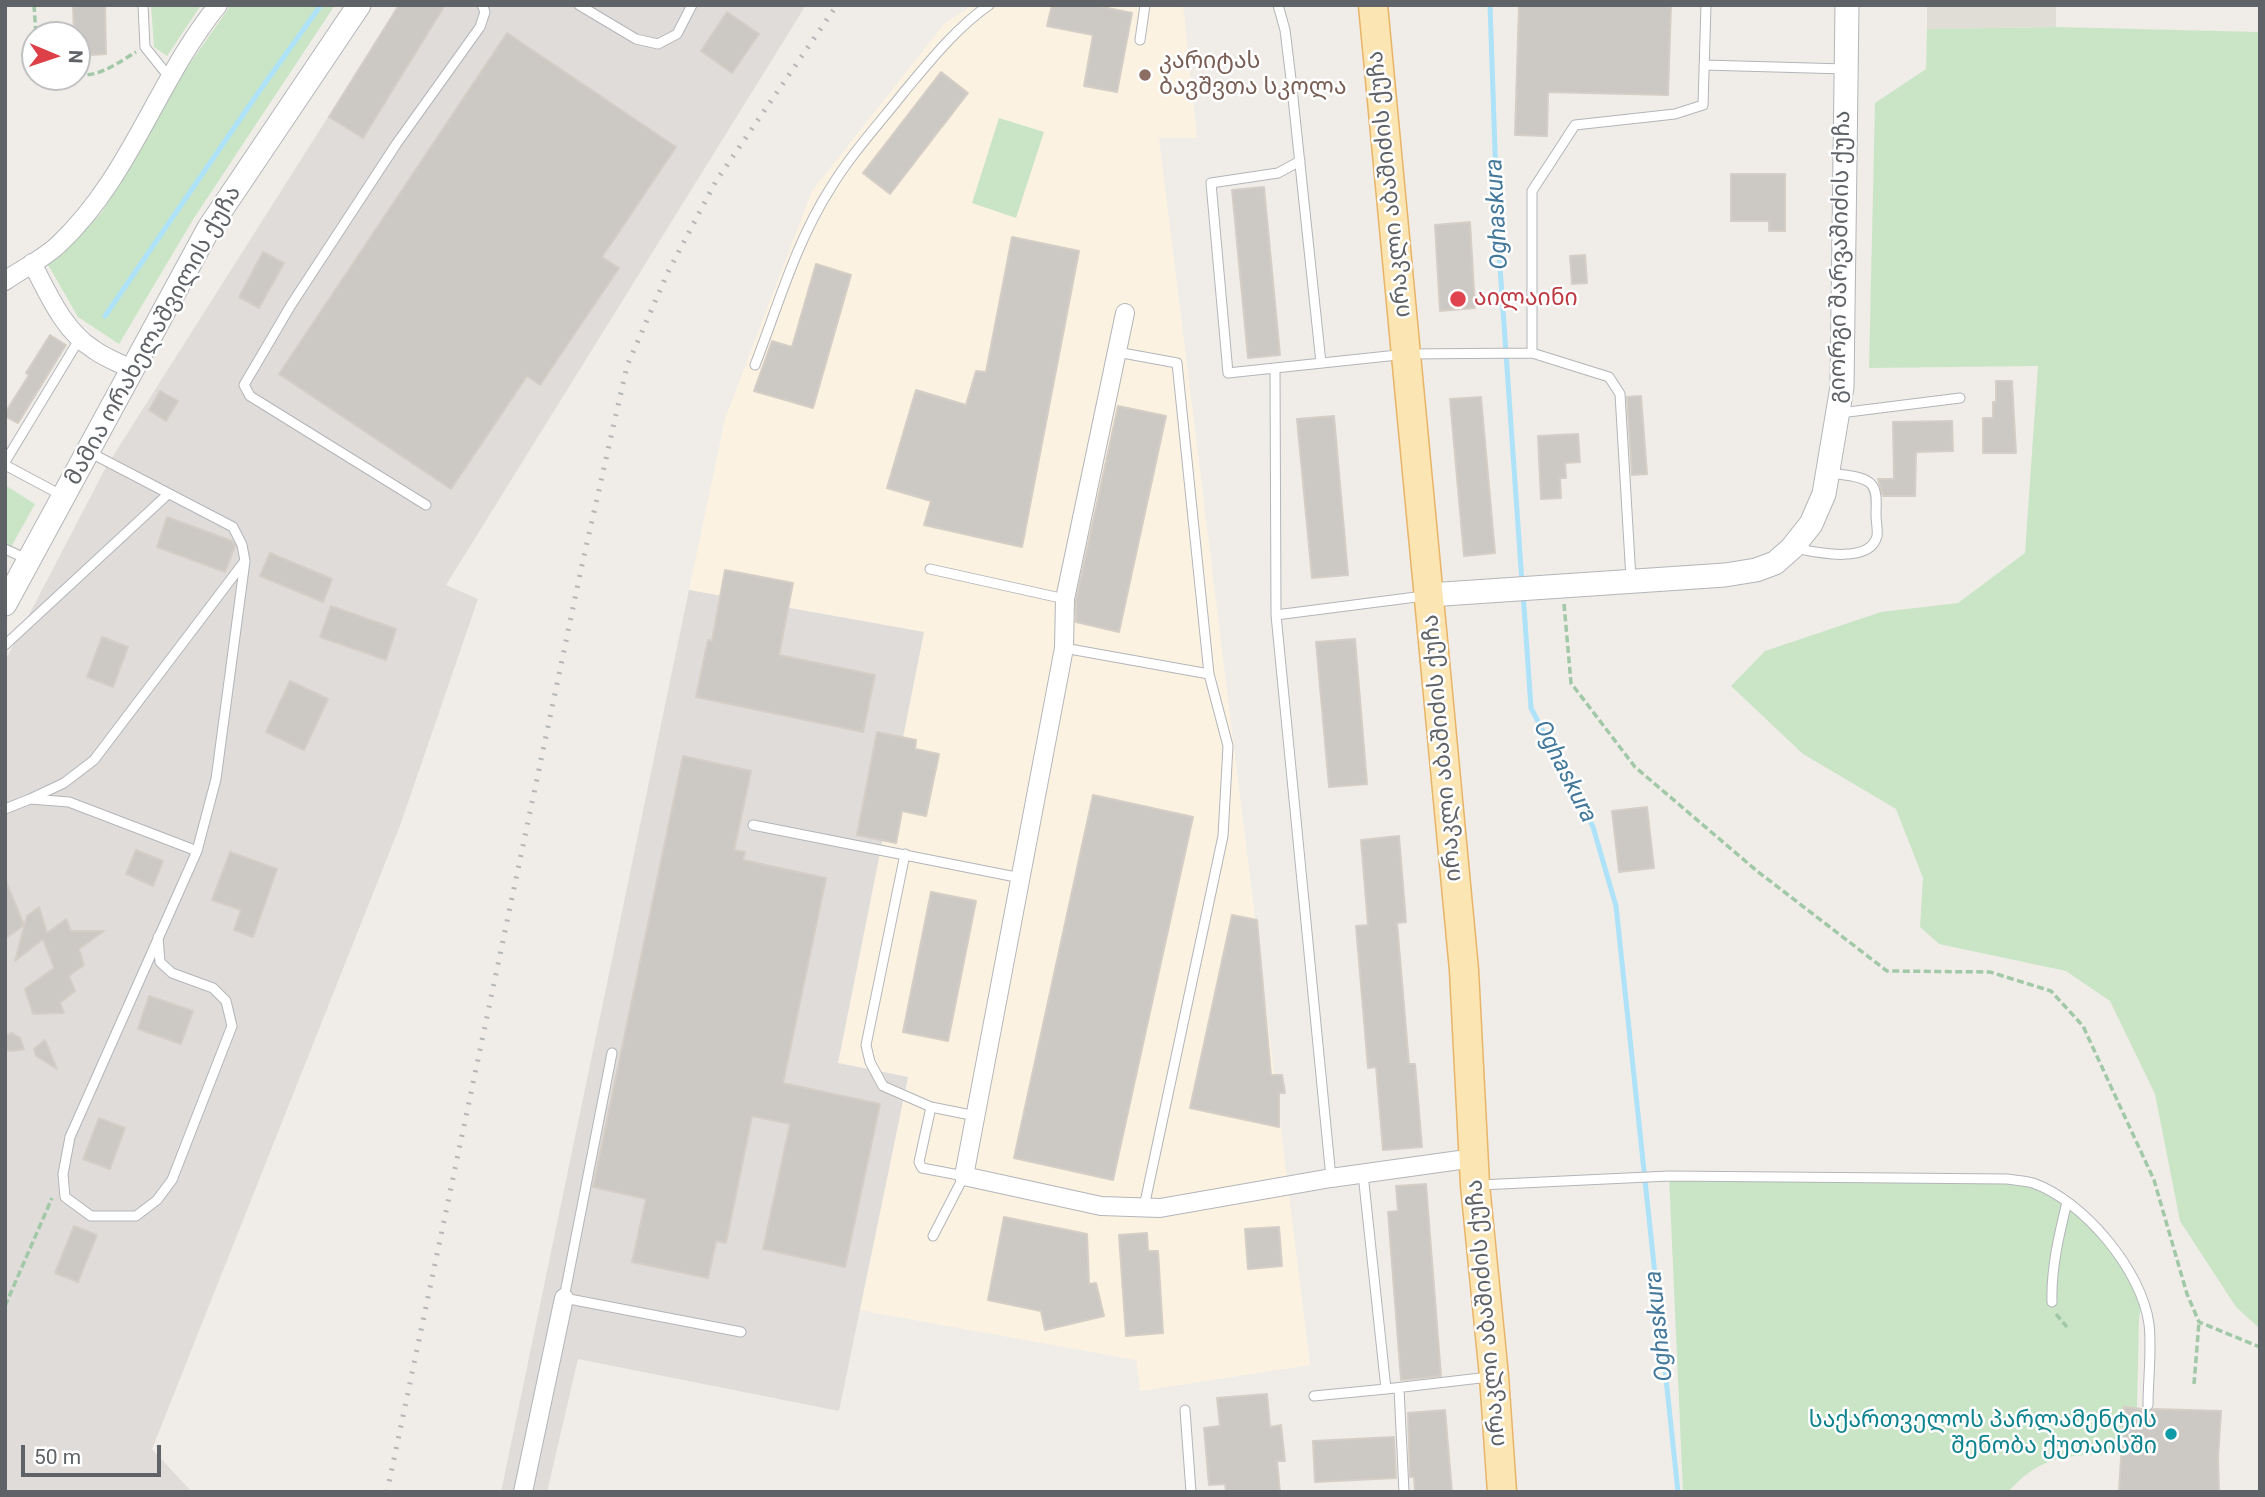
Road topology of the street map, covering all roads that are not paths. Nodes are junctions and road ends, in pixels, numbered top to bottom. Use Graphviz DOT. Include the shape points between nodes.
graph roads {
  1 [pos="142,5"];
  2 [pos="218,5"];
  3 [pos="359,5"];
  4 [pos="482,5"];
  5 [pos="579,5"];
  6 [pos="692,5"];
  7 [pos="989,5"];
  8 [pos="1145,5"];
  9 [pos="1278,5"];
  10 [pos="1373,5"];
  11 [pos="1706,5"];
  12 [pos="1847,5"];
  13 [pos="1140,40"];
  14 [pos="1704,65"];
  15 [pos="1845,69"];
  16 [pos="169,77"];
  17 [pos="1300,161"];
  18 [pos="32,263"];
  19 [pos="5,281"];
  20 [pos="1125,313"];
  21 [pos="80,338"];
  22 [pos="1116,352"];
  23 [pos="1532,353"];
  24 [pos="1407,354"];
  25 [pos="1321,363"];
  26 [pos="755,365"];
  27 [pos="1275,368"];
  28 [pos="132,370"];
  29 [pos="1960,398"];
  30 [pos="1837,414"];
  31 [pos="89,452"];
  32 [pos="5,463"];
  33 [pos="1828,473"];
  34 [pos="167,495"];
  35 [pos="64,496"];
  36 [pos="426,505"];
  37 [pos="1792,548"];
  38 [pos="5,549"];
  39 [pos="30,560"];
  40 [pos="245,561"];
  41 [pos="930,569"];
  42 [pos="1631,581"];
  43 [pos="1429,595"];
  44 [pos="1065,599"];
  45 [pos="5,604"];
  46 [pos="1276,615"];
  47 [pos="5,645"];
  48 [pos="1065,648"];
  49 [pos="1209,674"];
  50 [pos="30,799"];
  51 [pos="5,809"];
  52 [pos="752,825"];
  53 [pos="197,851"];
  54 [pos="905,854"];
  55 [pos="1021,878"];
  56 [pos="158,937"];
  57 [pos="612,1053"];
  58 [pos="930,1107"];
  59 [pos="976,1116"];
  60 [pos="1475,1171"];
  61 [pos="1363,1174"];
  62 [pos="964,1176"];
  63 [pos="1331,1178"];
  64 [pos="2067,1202"];
  65 [pos="1144,1207"];
  66 [pos="933,1236"];
  67 [pos="564,1298"];
  68 [pos="2052,1302"];
  69 [pos="741,1332"];
  70 [pos="1494,1376"];
  71 [pos="1399,1388"];
  72 [pos="1386,1389"];
  73 [pos="1314,1396"];
  74 [pos="2148,1405"];
  75 [pos="1185,1410"];
  76 [pos="523,1492"];
  77 [pos="1191,1492"];
  78 [pos="1404,1492"];
  79 [pos="1502,1492"];
  1 -- 16 [label="lane" via="145,47"];
  2 -- 16 [label="street"];
  3 -- 28 [label="street, მამია ორახელაშვილის ქუჩა" via="209,228"];
  4 -- 36 [label="lane" via="485,12 480,27 397,143 244,385 250,396"];
  5 -- 6 [label="lane" via="636,39 658,44 677,34"];
  7 -- 26 [label="lane" via="933,58 830,189 806,232"];
  8 -- 13 [label="lane"];
  9 -- 17 [label="lane"];
  10 -- 24 [label="main road, ირაკლი აბაშიძის ქუჩა"];
  11 -- 14 [label="lane"];
  12 -- 15 [label="street, გიორგი შარვაშიძის ქუჩა"];
  14 -- 15 [label="lane"];
  14 -- 23 [label="lane" via="1703,105 1675,114 1575,125 1532,191"];
  15 -- 30 [label="street, გიორგი შარვაშიძის ქუჩა" via="1842,387"];
  16 -- 18 [label="street" via="100,198 57,246"];
  17 -- 25 [label="lane"];
  17 -- 27 [label="lane" via="1278,173 1211,183 1228,373"];
  18 -- 19 [label="street"];
  18 -- 21 [label="street" via="58,312"];
  20 -- 22 [label="street"];
  21 -- 28 [label="street"];
  21 -- 32 [label="lane"];
  22 -- 44 [label="street"];
  22 -- 49 [label="lane" via="1177,363"];
  23 -- 24 [label="lane"];
  23 -- 42 [label="lane" via="1609,377 1620,394"];
  24 -- 25 [label="lane"];
  24 -- 43 [label="main road, ირაკლი აბაშიძის ქუჩა"];
  25 -- 27 [label="lane"];
  27 -- 46 [label="lane"];
  28 -- 31 [label="street, მამია ორახელაშვილის ქუჩა"];
  29 -- 30 [label="lane"];
  30 -- 33 [label="street, გიორგი შარვაშიძის ქუჩა"];
  31 -- 34 [label="lane"];
  31 -- 35 [label="street, მამია ორახელაშვილის ქუჩა"];
  32 -- 35 [label="lane"];
  33 -- 37 [label="street, გიორგი შარვაშიძის ქუჩა" via="1811,524"];
  33 -- 37 [label="lane" via="1865,479 1872,485 1877,536 1866,551 1830,556"];
  34 -- 40 [label="lane" via="233,527"];
  34 -- 47 [label="lane"];
  35 -- 39 [label="street, მამია ორახელაშვილის ქუჩა"];
  37 -- 42 [label="street, გიორგი შარვაშიძის ქუჩა" via="1756,570"];
  38 -- 39 [label="lane"];
  39 -- 45 [label="street, მამია ორახელაშვილის ქუჩა"];
  40 -- 50 [label="lane" via="94,760 64,783"];
  40 -- 53 [label="lane" via="216,779"];
  41 -- 44 [label="lane"];
  42 -- 43 [label="street, გიორგი შარვაშიძის ქუჩა"];
  43 -- 46 [label="lane"];
  43 -- 60 [label="main road, ირაკლი აბაშიძის ქუჩა" via="1464,970"];
  44 -- 48 [label="street"];
  46 -- 63 [label="lane"];
  48 -- 49 [label="lane"];
  48 -- 55 [label="street"];
  49 -- 65 [label="lane" via="1228,746 1223,836"];
  50 -- 51 [label="lane"];
  50 -- 53 [label="lane" via="69,802"];
  52 -- 54 [label="lane"];
  53 -- 56 [label="lane"];
  54 -- 55 [label="lane"];
  54 -- 58 [label="lane" via="866,1045 883,1086"];
  55 -- 59 [label="street"];
  56 -- 56 [label="lane" via="71,1137 63,1174 65,1196 91,1216 136,1216 157,1200 172,1180 232,1027 226,1000 213,988 172,973 160,962"];
  57 -- 67 [label="lane"];
  58 -- 59 [label="lane"];
  58 -- 62 [label="lane" via="919,1162 922,1168"];
  59 -- 62 [label="street"];
  60 -- 61 [label="street"];
  60 -- 64 [label="lane" via="1613,1177 2007,1179 2034,1183"];
  60 -- 70 [label="main road, ირაკლი აბაშიძის ქუჩა"];
  61 -- 63 [label="street"];
  61 -- 72 [label="lane"];
  62 -- 65 [label="street" via="1101,1206"];
  62 -- 66 [label="lane"];
  63 -- 65 [label="street" via="1195,1203"];
  64 -- 68 [label="lane" via="2056,1245"];
  64 -- 74 [label="lane" via="2115,1247 2142,1297 2149,1325"];
  67 -- 69 [label="lane"];
  67 -- 76 [label="street"];
  70 -- 71 [label="lane"];
  70 -- 79 [label="main road, ირაკლი აბაშიძის ქუჩა"];
  71 -- 72 [label="lane"];
  71 -- 78 [label="lane"];
  72 -- 73 [label="lane"];
  75 -- 77 [label="lane"];
}
